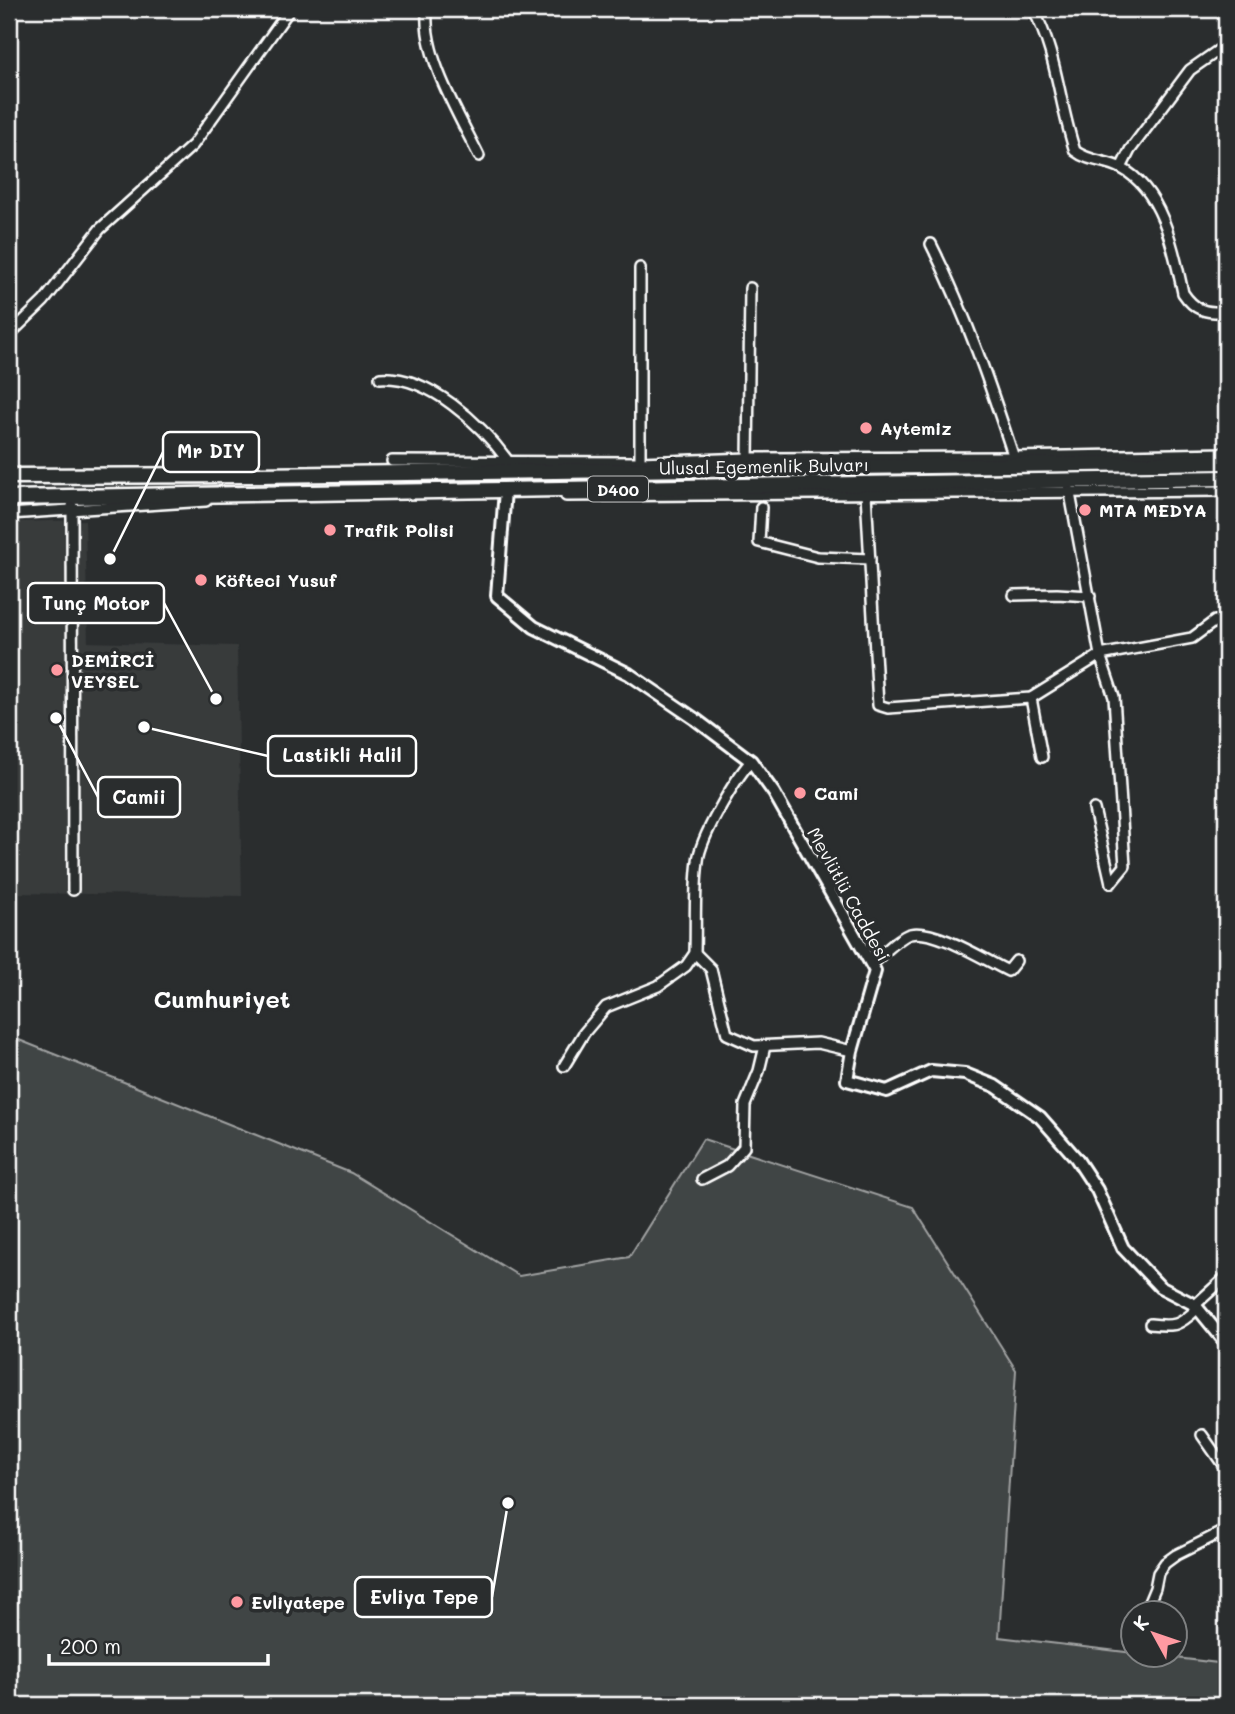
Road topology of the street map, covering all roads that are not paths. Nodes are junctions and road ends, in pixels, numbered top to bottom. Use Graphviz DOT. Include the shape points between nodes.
graph roads {
  1 [pos="290,9"];
  2 [pos="424,9"];
  3 [pos="1034,9"];
  4 [pos="1226,46"];
  5 [pos="479,156"];
  6 [pos="1121,168"];
  7 [pos="931,244"];
  8 [pos="640,268"];
  9 [pos="750,288"];
  10 [pos="1226,312"];
  11 [pos="9,335"];
  12 [pos="380,378"];
  13 [pos="1226,453"];
  14 [pos="1014,460"];
  15 [pos="392,461"];
  16 [pos="508,461"];
  17 [pos="1226,462"];
  18 [pos="748,463"];
  19 [pos="1067,463"];
  20 [pos="639,465"];
  21 [pos="9,476"];
  22 [pos="1226,478"];
  23 [pos="1069,486"];
  24 [pos="1226,491"];
  25 [pos="505,493"];
  26 [pos="866,493"];
  27 [pos="9,498"];
  28 [pos="72,503"];
  29 [pos="761,507"];
  30 [pos="9,514"];
  31 [pos="870,559"];
  32 [pos="1014,595"];
  33 [pos="1090,596"];
  34 [pos="1226,621"];
  35 [pos="1100,655"];
  36 [pos="1031,698"];
  37 [pos="1042,757"];
  38 [pos="751,761"];
  39 [pos="1094,809"];
  40 [pos="73,890"];
  41 [pos="695,953"];
  42 [pos="1016,961"];
  43 [pos="871,964"];
  44 [pos="765,1045"];
  45 [pos="852,1051"];
  46 [pos="564,1066"];
  47 [pos="702,1179"];
  48 [pos="1226,1277"];
  49 [pos="1196,1307"];
  50 [pos="1150,1324"];
  51 [pos="1226,1343"];
  52 [pos="1202,1435"];
  53 [pos="1226,1469"];
  54 [pos="1226,1530"];
  55 [pos="1151,1598"];
  1 -- 11 [label="street" via="193,145 100,229 44,301"];
  2 -- 5 [label="street" via="440,74"];
  3 -- 6 [label="street" via="1059,80 1075,151"];
  4 -- 6 [label="street" via="1190,70"];
  6 -- 10 [label="street" via="1140,183 1161,212 1189,302 1202,311"];
  7 -- 14 [label="street" via="992,389"];
  8 -- 20 [label="street"];
  9 -- 18 [label="street"];
  12 -- 16 [label="street" via="413,383 433,393 484,430"];
  13 -- 14 [label="street"];
  14 -- 18 [label="highway, Ulusal Egemenlik Bulvarı / D400"];
  14 -- 19 [label="highway, Ulusal Egemenlik Bulvarı / D400"];
  15 -- 16 [label="street"];
  16 -- 20 [label="street"];
  17 -- 19 [label="highway, Ulusal Egemenlik Bulvarı / D400"];
  18 -- 20 [label="highway, Ulusal Egemenlik Bulvarı / D400"];
  19 -- 23 [label="highway"];
  20 -- 21 [label="highway, Ulusal Egemenlik Bulvarı / D400"];
  22 -- 23 [label="highway, Ulusal Egemenlik Bulvarı / D400"];
  23 -- 24 [label="street"];
  23 -- 25 [label="highway, Ulusal Egemenlik Bulvarı / D400"];
  23 -- 26 [label="street"];
  23 -- 33 [label="street"];
  25 -- 26 [label="street"];
  25 -- 28 [label="highway, Ulusal Egemenlik Bulvarı / D400"];
  25 -- 38 [label="street, Mevlütlü Caddesi" via="497,596 534,627 629,674"];
  26 -- 31 [label="street"];
  27 -- 28 [label="highway, Ulusal Egemenlik Bulvarı / D400"];
  28 -- 30 [label="street"];
  28 -- 40 [label="street"];
  29 -- 31 [label="street" via="759,542 818,557"];
  31 -- 36 [label="street" via="878,705"];
  32 -- 33 [label="street"];
  33 -- 35 [label="street"];
  34 -- 35 [label="street" via="1215,621 1192,638"];
  35 -- 36 [label="street"];
  35 -- 39 [label="street" via="1114,697 1125,866 1111,883"];
  36 -- 37 [label="street"];
  38 -- 41 [label="street" via="719,809 698,858"];
  38 -- 43 [label="street, Mevlütlü Caddesi" via="774,793"];
  41 -- 44 [label="street" via="711,969 727,1034 754,1046"];
  41 -- 46 [label="street" via="686,966 658,986 606,1007"];
  42 -- 43 [label="street" via="1008,971 949,942 909,934"];
  43 -- 45 [label="street, Mevlütlü Caddesi" via="875,971"];
  44 -- 45 [label="street" via="818,1043"];
  44 -- 47 [label="street" via="745,1105 744,1147 727,1166"];
  45 -- 49 [label="street, Mevlütlü Caddesi" via="847,1080 887,1091 931,1071 965,1074 995,1086 1040,1117 1097,1190 1123,1248 1160,1287"];
  48 -- 49 [label="street"];
  49 -- 50 [label="street" via="1182,1324"];
  49 -- 51 [label="street, Mevlütlü Caddesi"];
  52 -- 53 [label="street"];
  54 -- 55 [label="street" via="1165,1563"];
}
